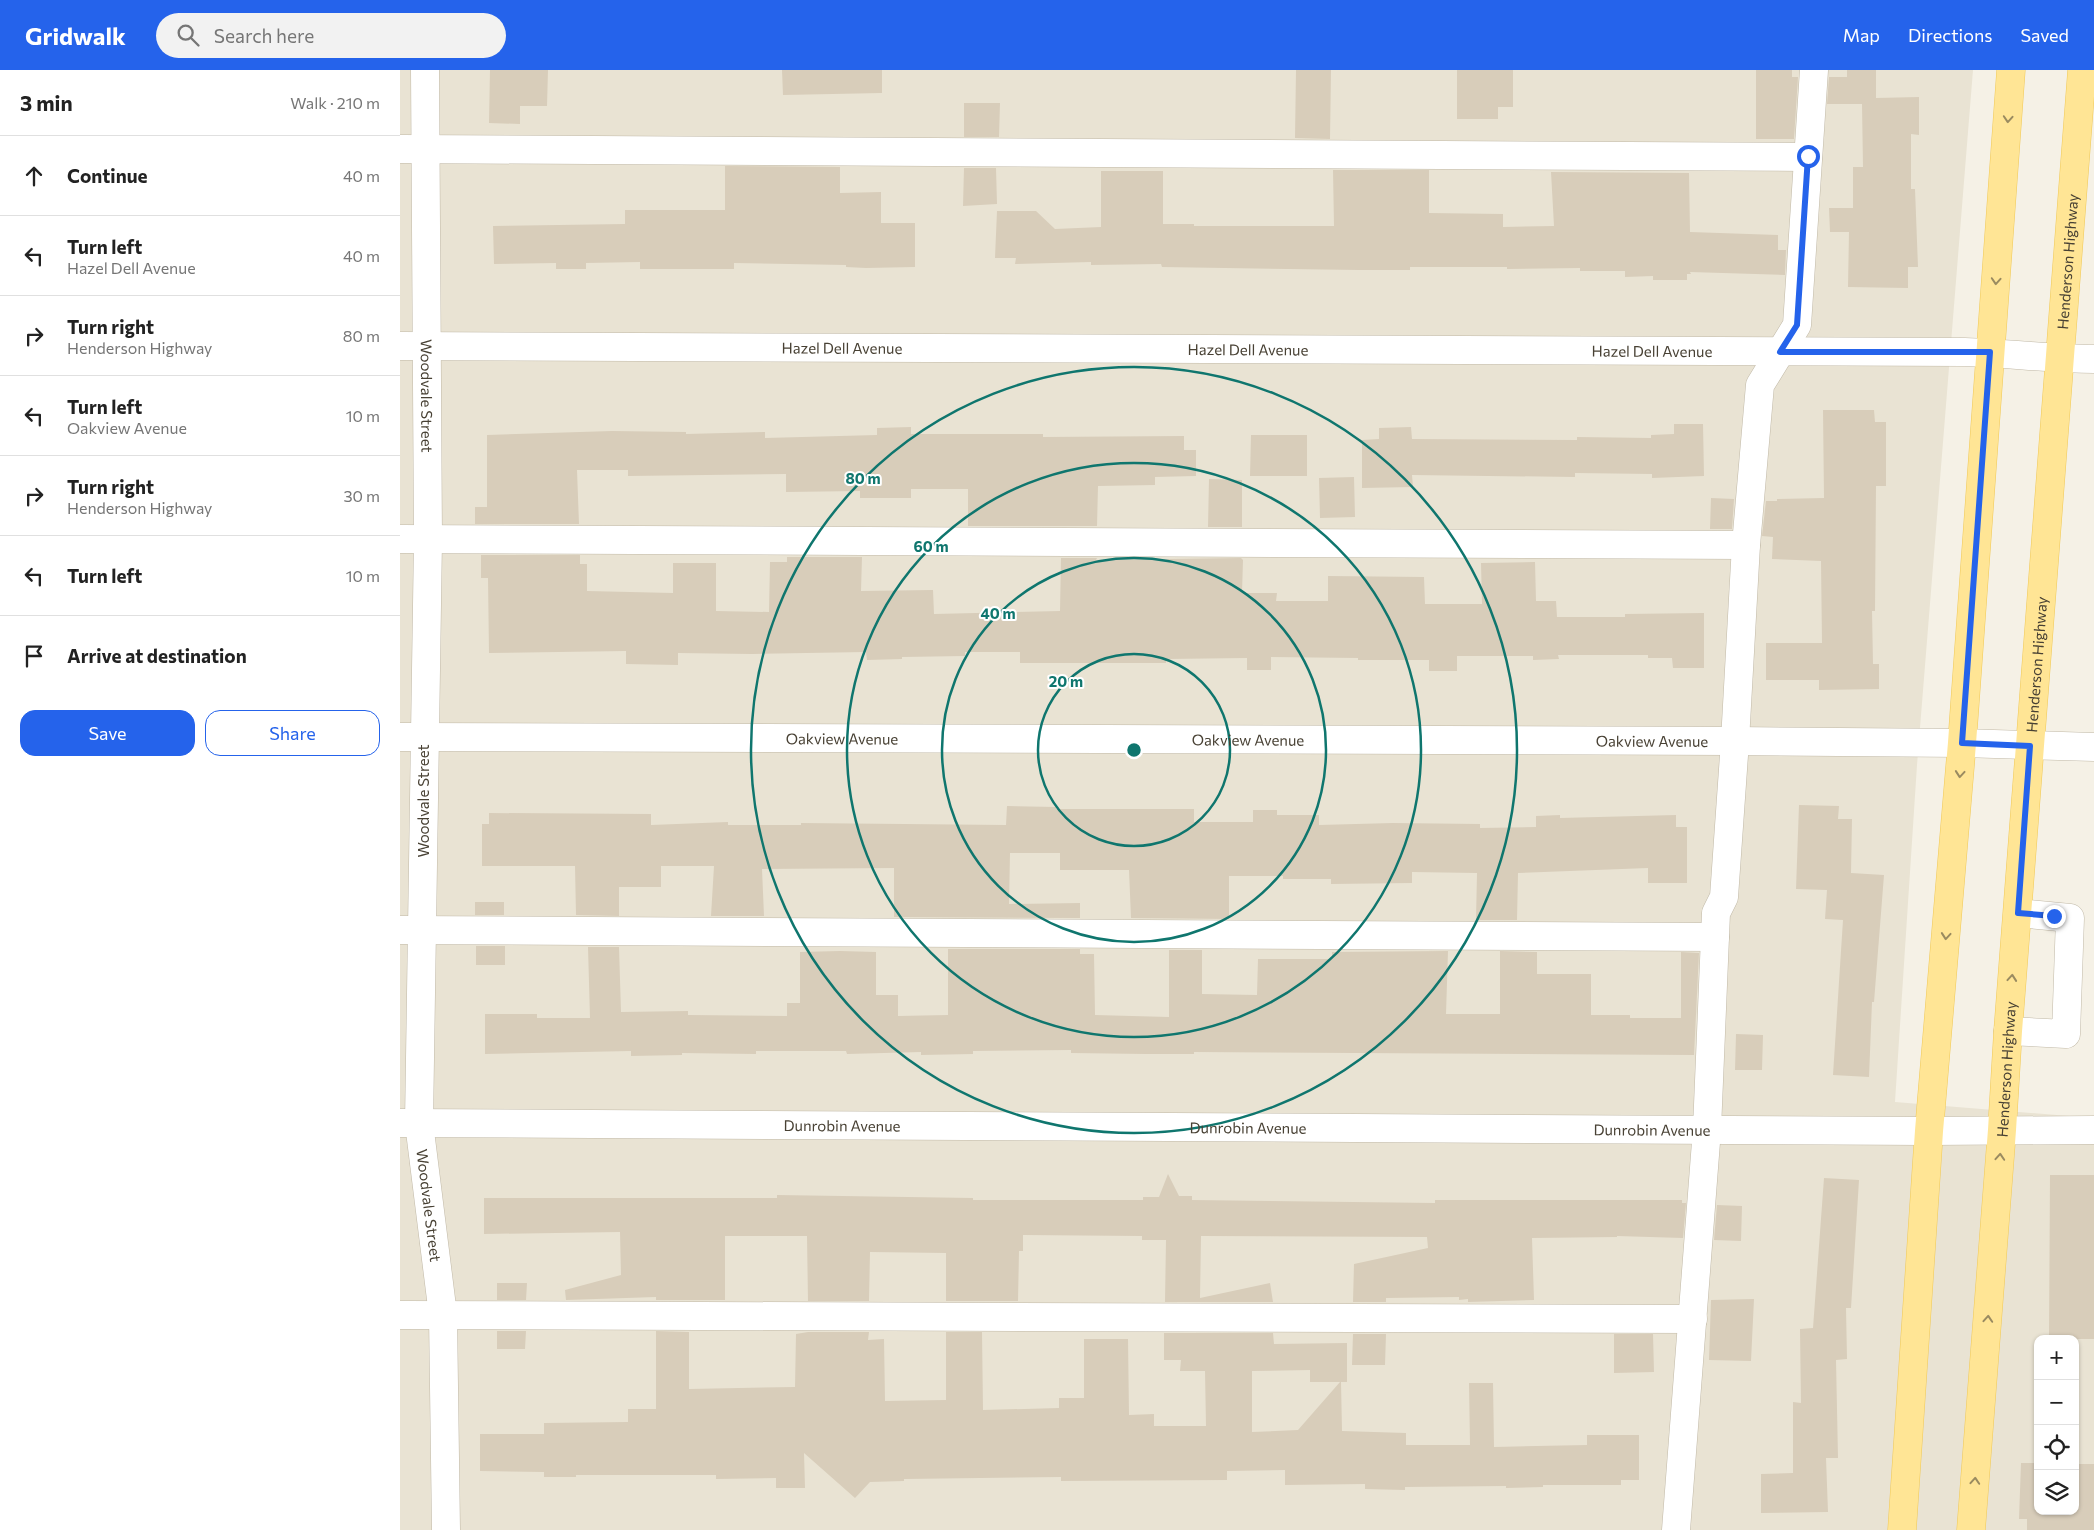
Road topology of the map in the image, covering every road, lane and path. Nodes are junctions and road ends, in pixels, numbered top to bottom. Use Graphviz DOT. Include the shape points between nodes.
graph roads {
  1 [pos="424,70"];
  2 [pos="1814,70"];
  3 [pos="2012,70"];
  4 [pos="2082,70"];
  5 [pos="412,149"];
  6 [pos="1808,156"];
  7 [pos="400,346"];
  8 [pos="427,347"];
  9 [pos="1780,352"];
  10 [pos="1990,352"];
  11 [pos="2061,359"];
  12 [pos="2094,359"];
  13 [pos="400,539"];
  14 [pos="428,540"];
  15 [pos="1746,546"];
  16 [pos="412,737"];
  17 [pos="1736,741"];
  18 [pos="1962,743"];
  19 [pos="2030,746"];
  20 [pos="2094,747"];
  21 [pos="2018,913"];
  22 [pos="411,930"];
  23 [pos="1715,936"];
  24 [pos="2008,1031"];
  25 [pos="409,1123"];
  26 [pos="1707,1129"];
  27 [pos="2002,1130"];
  28 [pos="2094,1130"];
  29 [pos="1929,1131"];
  30 [pos="400,1315"];
  31 [pos="443,1315"];
  32 [pos="1692,1319"];
  33 [pos="446,1530"];
  34 [pos="1676,1530"];
  35 [pos="1902,1530"];
  36 [pos="1972,1530"];
  1 -- 5 [label="street, Woodvale Street"];
  2 -- 6 [label="street"];
  3 -- 10 [label="main road, one-way"];
  4 -- 11 [label="main road, Henderson Highway"];
  5 -- 6 [label="street"];
  5 -- 8 [label="street, Woodvale Street"];
  6 -- 9 [label="street" via="1797,325"];
  7 -- 8 [label="street, Hazel Dell Avenue"];
  8 -- 9 [label="street, Hazel Dell Avenue"];
  8 -- 14 [label="street, Woodvale Street"];
  9 -- 10 [label="street, Hazel Dell Avenue"];
  9 -- 15 [label="street" via="1760,385"];
  10 -- 11 [label="street, Hazel Dell Avenue"];
  10 -- 18 [label="main road"];
  11 -- 12 [label="street, Hazel Dell Avenue"];
  11 -- 19 [label="main road, Henderson Highway"];
  13 -- 14 [label="street"];
  14 -- 15 [label="street"];
  14 -- 16 [label="street, Woodvale Street"];
  15 -- 17 [label="street"];
  16 -- 17 [label="street, Oakview Avenue"];
  16 -- 22 [label="street, Woodvale Street"];
  17 -- 18 [label="street, Oakview Avenue"];
  17 -- 23 [label="street" via="1724,897 1716,913"];
  18 -- 19 [label="street, Oakview Avenue"];
  18 -- 29 [label="main road, one-way"];
  19 -- 20 [label="street, Oakview Avenue"];
  19 -- 21 [label="main road, Henderson Highway"];
  24 -- 21 [label="main road, Henderson Highway, one-way"];
  21 -- 24 [label="street" via="2070,918 2066,1034"];
  22 -- 23 [label="street"];
  22 -- 25 [label="street, Woodvale Street"];
  23 -- 26 [label="street"];
  24 -- 27 [label="main road, Henderson Highway"];
  25 -- 26 [label="street, Dunrobin Avenue"];
  25 -- 31 [label="street, Woodvale Street"];
  26 -- 29 [label="street, Dunrobin Avenue"];
  26 -- 32 [label="street"];
  27 -- 28 [label="street, Dunrobin Avenue"];
  27 -- 29 [label="street, Dunrobin Avenue"];
  36 -- 27 [label="main road, Henderson Highway, one-way"];
  29 -- 35 [label="main road"];
  30 -- 31 [label="street"];
  31 -- 32 [label="street"];
  31 -- 33 [label="street, Woodvale Street"];
  32 -- 34 [label="street"];
}
